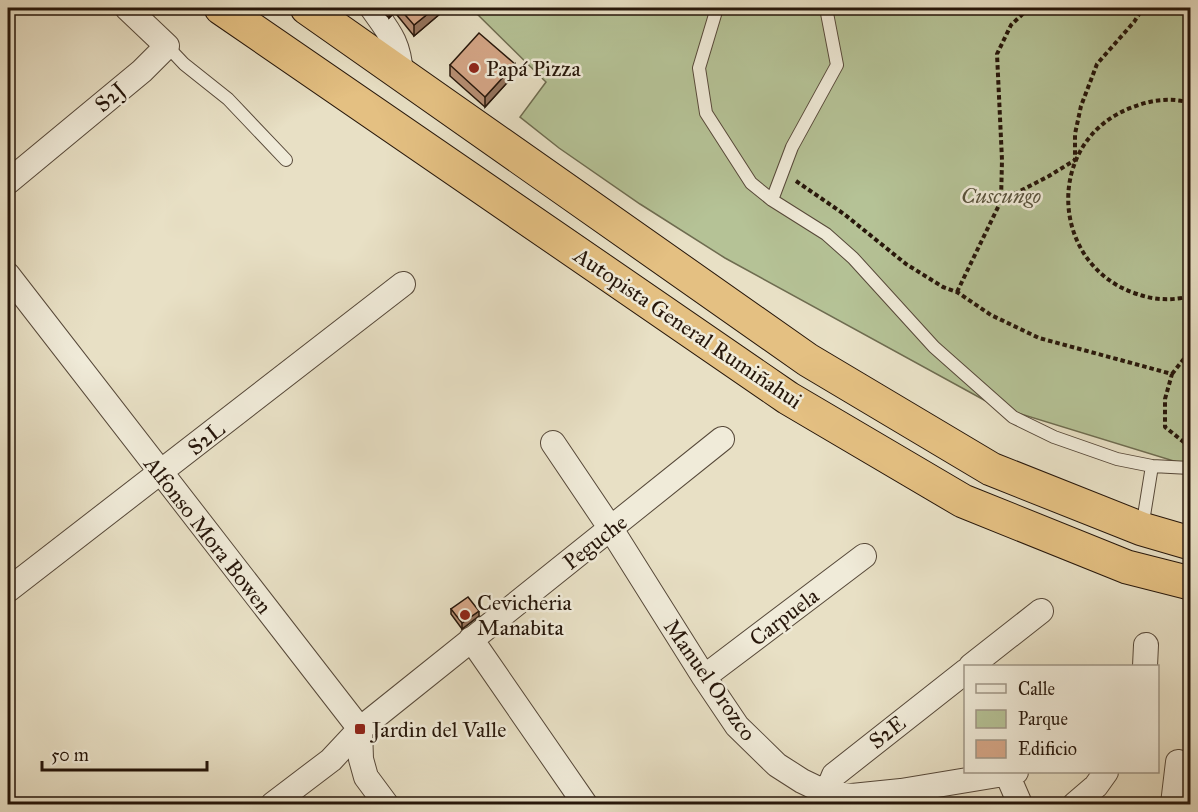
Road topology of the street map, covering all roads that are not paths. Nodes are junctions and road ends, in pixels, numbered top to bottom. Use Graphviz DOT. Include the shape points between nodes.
graph roads {
  1 [pos="127,8"];
  2 [pos="221,8"];
  3 [pos="372,8"];
  4 [pos="717,8"];
  5 [pos="826,8"];
  6 [pos="324,13"];
  7 [pos="167,46"];
  8 [pos="401,74"];
  9 [pos="286,160"];
  10 [pos="8,182"];
  11 [pos="772,200"];
  12 [pos="8,275"];
  13 [pos="403,284"];
  14 [pos="722,439"];
  15 [pos="553,443"];
  16 [pos="1152,466"];
  17 [pos="1191,468"];
  18 [pos="160,473"];
  19 [pos="611,529"];
  20 [pos="1142,529"];
  21 [pos="1191,543"];
  22 [pos="864,556"];
  23 [pos="1191,583"];
  24 [pos="8,590"];
  25 [pos="1041,611"];
  26 [pos="471,639"];
  27 [pos="972,665"];
  28 [pos="964,673"];
  29 [pos="704,677"];
  30 [pos="360,729"];
  31 [pos="1175,762"];
  32 [pos="1006,773"];
  33 [pos="1012,773"];
  34 [pos="1105,773"];
  35 [pos="824,799"];
  36 [pos="273,804"];
  37 [pos="386,804"];
  38 [pos="585,804"];
  39 [pos="1020,804"];
  40 [pos="1075,804"];
  41 [pos="1173,804"];
  1 -- 7 [label="street"];
  2 -- 23 [label="highway, Autopista General Rumiñahui" via="788,398 963,501 1128,567"];
  3 -- 8 [label="street" via="396,43"];
  4 -- 11 [label="lane" via="699,68 706,113 751,183"];
  5 -- 11 [label="lane" via="837,65 792,147"];
  6 -- 8 [label="highway, Autopista General Rumiñahui"];
  7 -- 9 [label="lane" via="228,99"];
  7 -- 10 [label="street, S2J"];
  8 -- 20 [label="highway, Autopista General Rumiñahui" via="808,360 991,470"];
  11 -- 16 [label="lane" via="826,234 853,258 942,355 1013,417 1054,437 1117,459"];
  12 -- 18 [label="street, Alfonso Mora Bowen"];
  13 -- 18 [label="street, S2L"];
  14 -- 19 [label="street, Peguche"];
  15 -- 19 [label="street, Manuel Orozco"];
  16 -- 17 [label="lane"];
  16 -- 20 [label="lane"];
  18 -- 24 [label="street, S2L"];
  18 -- 30 [label="street, Alfonso Mora Bowen"];
  19 -- 26 [label="street, Peguche"];
  19 -- 29 [label="street, Manuel Orozco"];
  20 -- 21 [label="highway, Autopista General Rumiñahui"];
  22 -- 29 [label="street, Carpuela"];
  25 -- 27 [label="street"];
  26 -- 30 [label="street, Peguche"];
  26 -- 38 [label="street"];
  28 -- 35 [label="street, S2E" via="834,775"];
  29 -- 35 [label="street, Manuel Orozco" via="756,747"];
  30 -- 36 [label="street, Peguche" via="331,760"];
  30 -- 37 [label="street" via="366,777"];
  31 -- 41 [label="street"];
  32 -- 35 [label="street, Manuel Orozco"];
  33 -- 39 [label="street"];
  34 -- 40 [label="street"];
}
